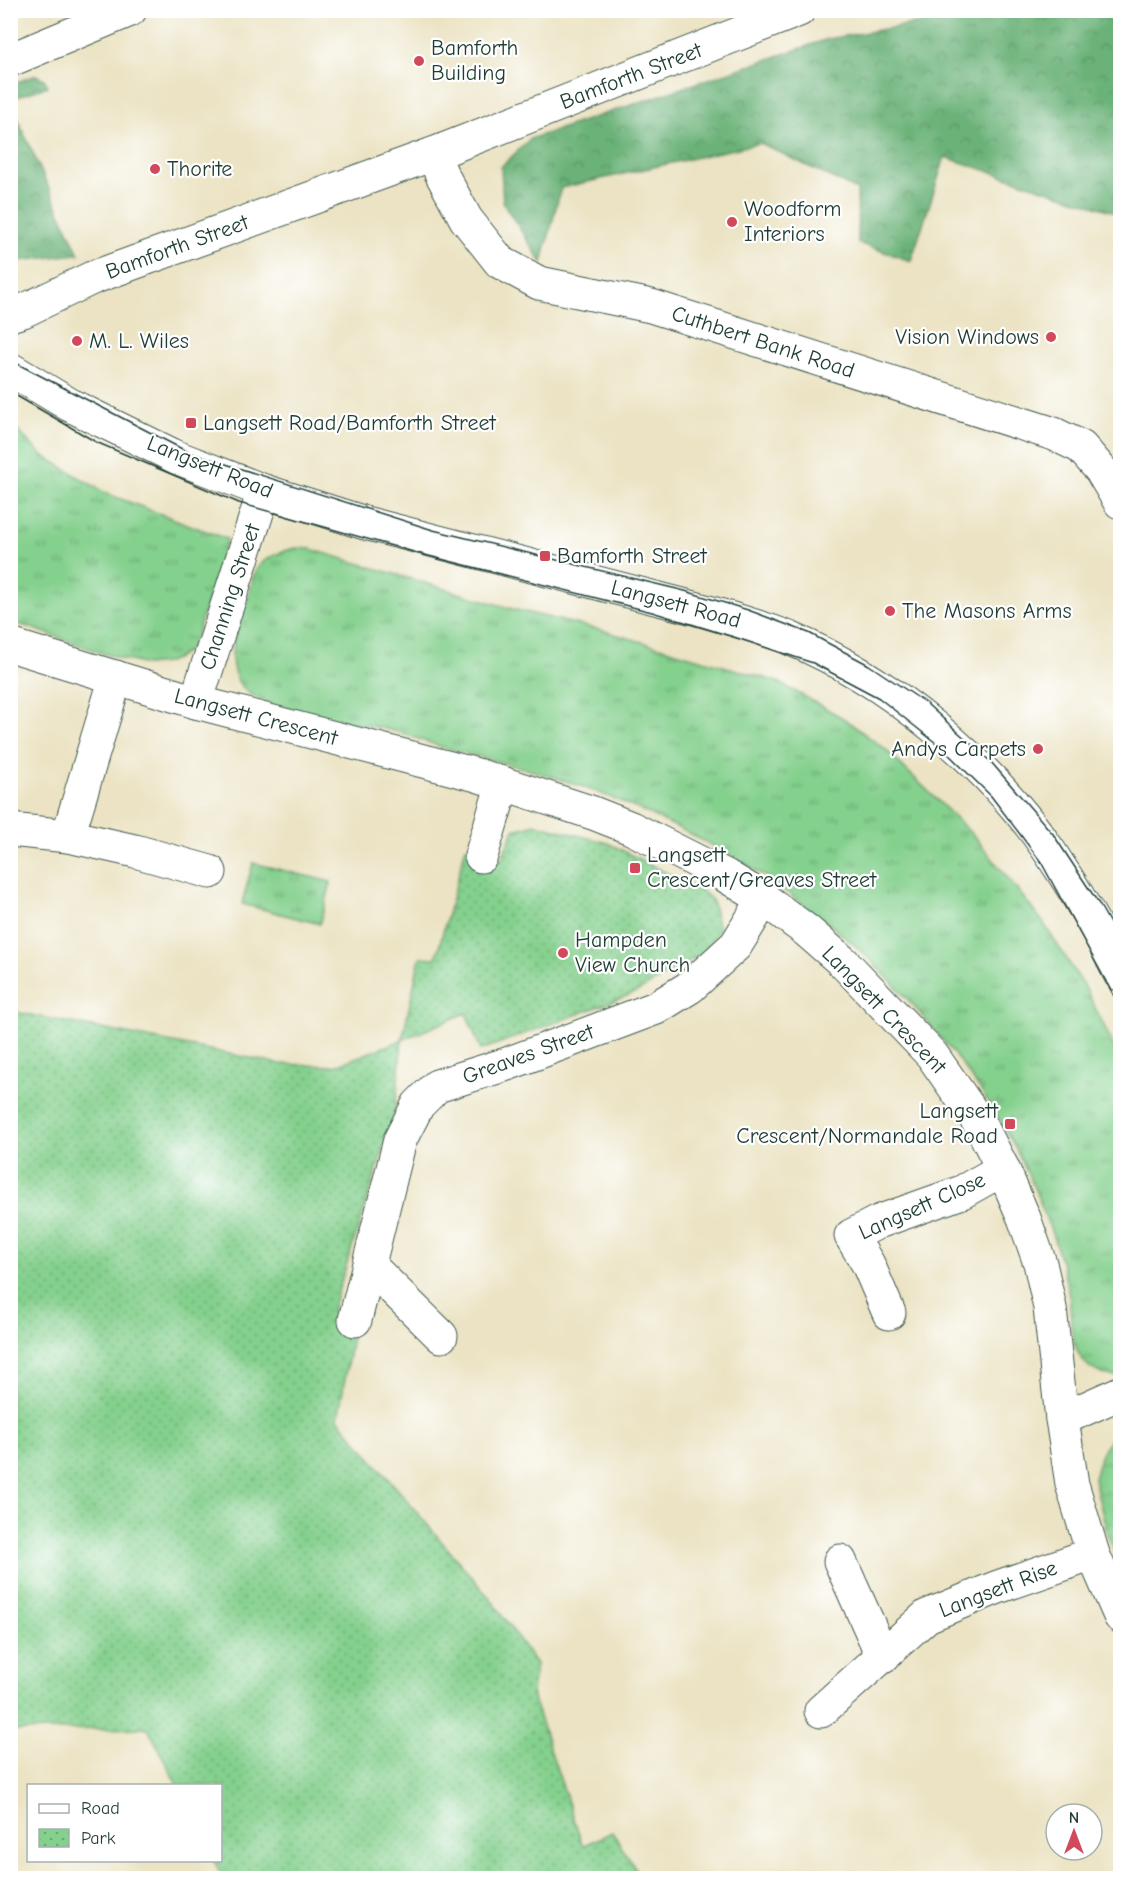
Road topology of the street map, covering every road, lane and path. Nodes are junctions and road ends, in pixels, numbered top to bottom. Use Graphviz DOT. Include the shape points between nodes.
graph roads {
  1 [pos="130,10"];
  2 [pos="799,10"];
  3 [pos="10,60"];
  4 [pos="433,154"];
  5 [pos="93,278"];
  6 [pos="10,288"];
  7 [pos="10,315"];
  8 [pos="10,369"];
  9 [pos="264,491"];
  10 [pos="1120,502"];
  11 [pos="10,645"];
  12 [pos="116,677"];
  13 [pos="196,702"];
  14 [pos="503,783"];
  15 [pos="10,830"];
  16 [pos="68,836"];
  17 [pos="481,856"];
  18 [pos="210,872"];
  19 [pos="764,899"];
  20 [pos="1120,974"];
  21 [pos="1003,1169"];
  22 [pos="369,1265"];
  23 [pos="889,1313"];
  24 [pos="355,1320"];
  25 [pos="441,1336"];
  26 [pos="1120,1393"];
  27 [pos="1062,1419"];
  28 [pos="1093,1554"];
  29 [pos="840,1561"];
  30 [pos="1120,1616"];
  31 [pos="883,1658"];
  32 [pos="821,1711"];
  1 -- 3 [label="street"];
  2 -- 4 [label="street, Bamforth Street"];
  4 -- 5 [label="street, Bamforth Street"];
  4 -- 10 [label="street, Cuthbert Bank Road" via="466,219 500,261 539,283 651,306 1054,434 1081,447 1101,470"];
  5 -- 6 [label="street, Bamforth Street"];
  5 -- 7 [label="street, Bamforth Street"];
  8 -- 9 [label="street, Langsett Road" via="70,405 176,457"];
  9 -- 13 [label="street, Channing Street"];
  9 -- 20 [label="street, Langsett Road" via="365,523 739,621 790,639 858,673 935,727 1024,818 1050,851"];
  11 -- 12 [label="street, Langsett Crescent"];
  12 -- 13 [label="street, Langsett Crescent"];
  12 -- 16 [label="street"];
  13 -- 14 [label="street, Langsett Crescent"];
  14 -- 17 [label="street"];
  14 -- 19 [label="street, Langsett Crescent" via="631,828"];
  15 -- 16 [label="street"];
  16 -- 18 [label="street"];
  19 -- 21 [label="street, Langsett Crescent" via="844,963 932,1055 980,1124"];
  19 -- 22 [label="street, Greaves Street" via="736,945 690,987 656,1008 437,1086 418,1104 400,1140"];
  21 -- 23 [label="street, Langsett Close" via="962,1192 878,1222 851,1236"];
  21 -- 27 [label="street, Langsett Crescent" via="1040,1263 1050,1308"];
  22 -- 24 [label="street, Greaves Street"];
  22 -- 25 [label="street"];
  26 -- 27 [label="street"];
  27 -- 28 [label="street, Langsett Crescent" via="1072,1484"];
  28 -- 30 [label="street, Langsett Crescent"];
  28 -- 31 [label="street, Langsett Rise" via="927,1616"];
  29 -- 31 [label="street"];
  31 -- 32 [label="street, Langsett Rise"];
}
